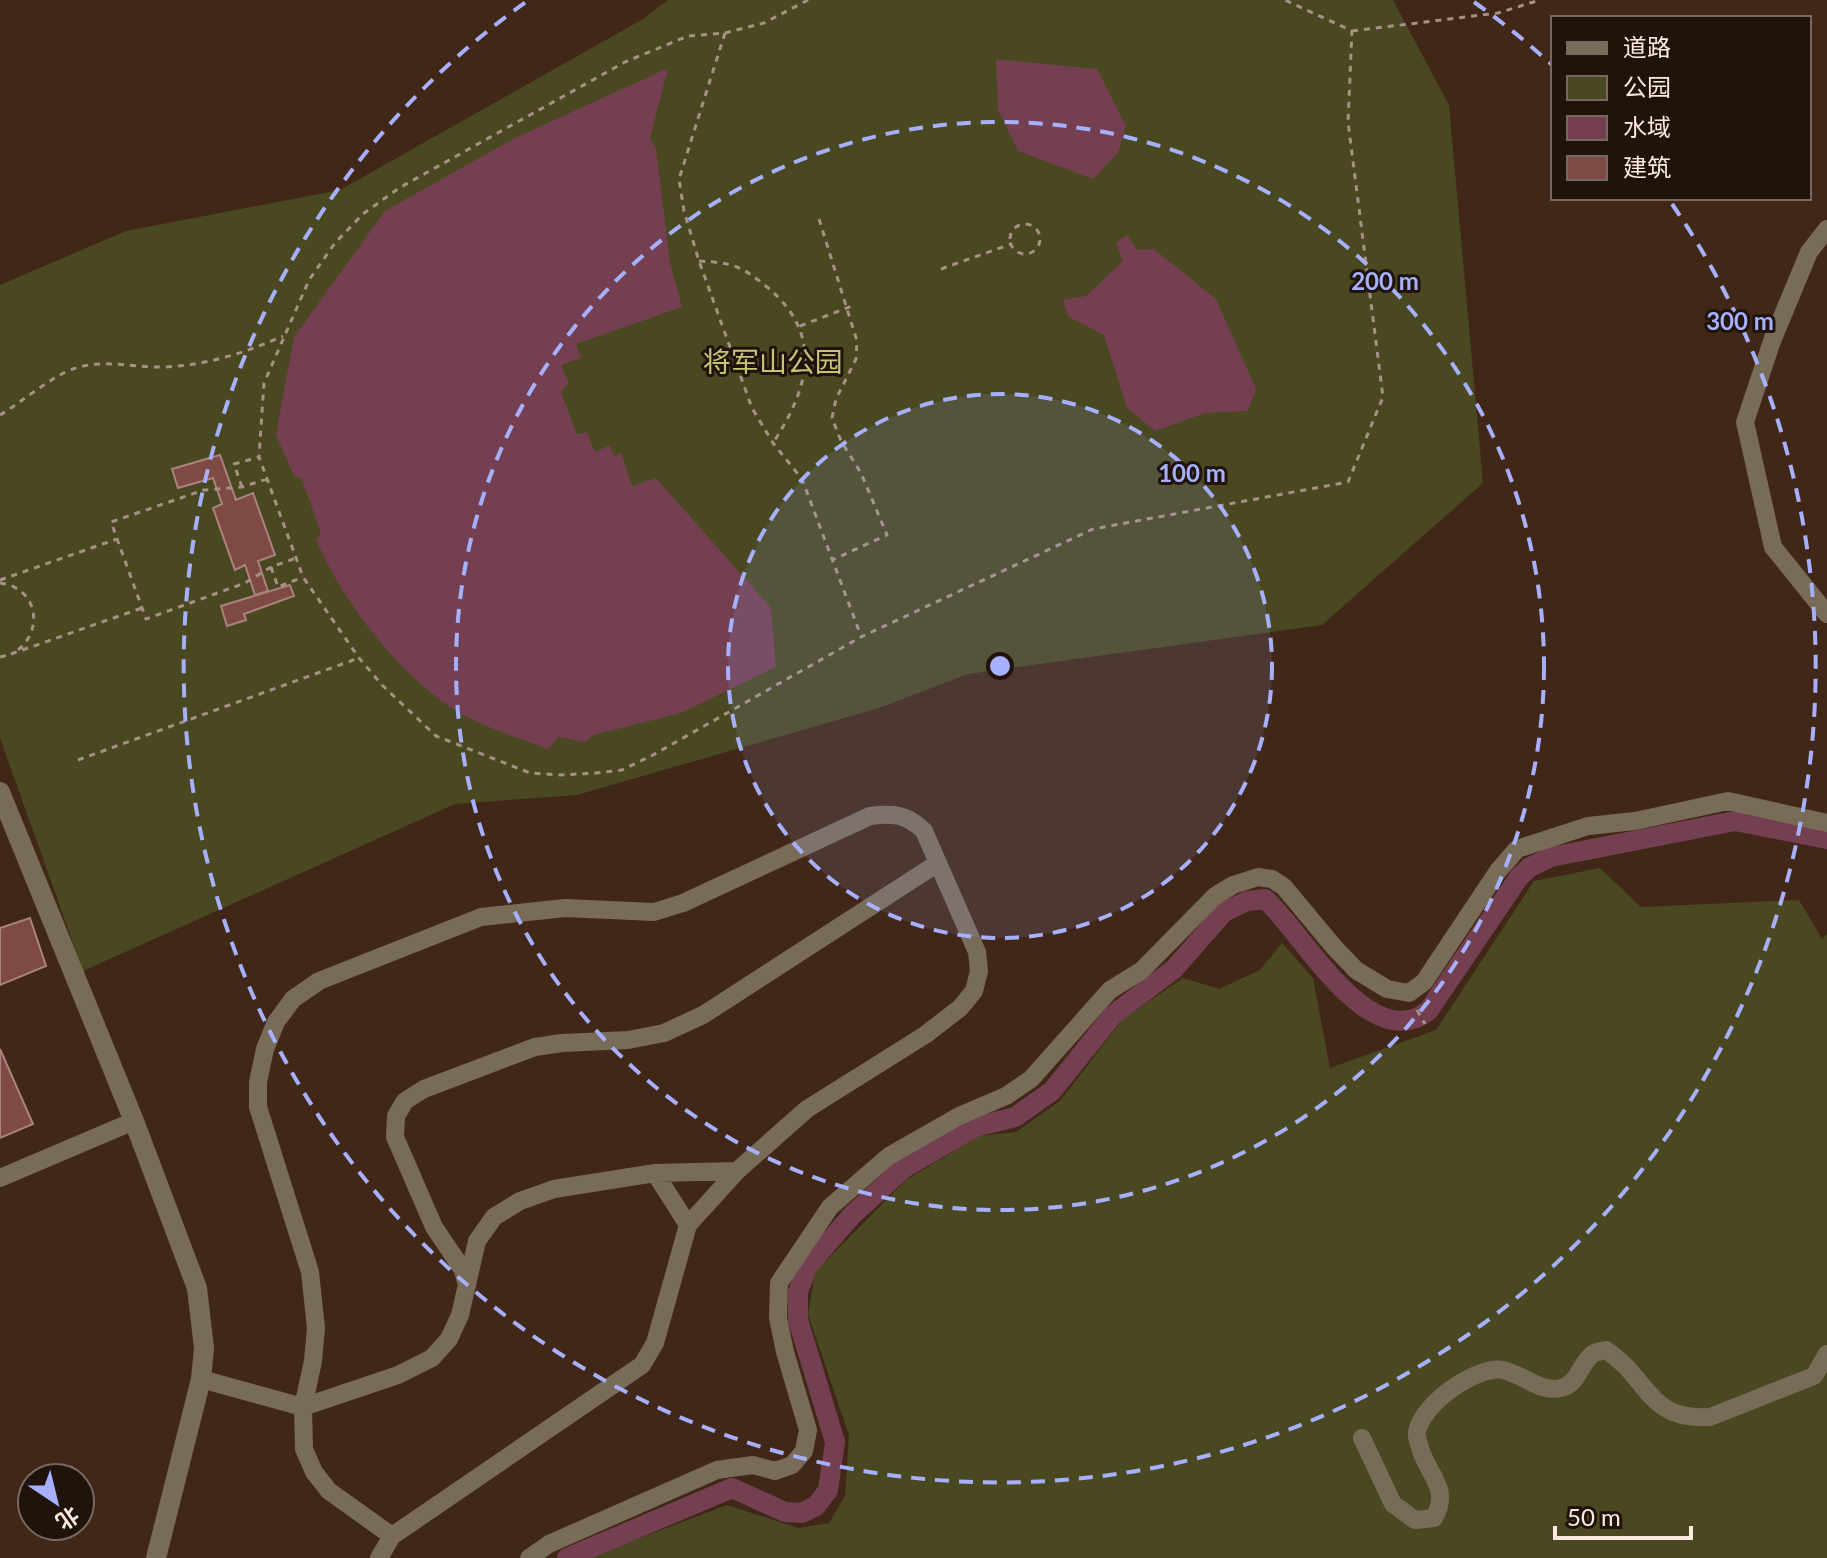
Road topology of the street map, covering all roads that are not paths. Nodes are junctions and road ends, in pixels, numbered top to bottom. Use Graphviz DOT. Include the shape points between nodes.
graph roads {
  1 [pos="1827,229"];
  2 [pos="1827,614"];
  3 [pos="0,792"];
  4 [pos="1827,823"];
  5 [pos="938,863"];
  6 [pos="134,1121"];
  7 [pos="737,1171"];
  8 [pos="655,1173"];
  9 [pos="0,1178"];
  10 [pos="688,1225"];
  11 [pos="467,1286"];
  12 [pos="1827,1354"];
  13 [pos="201,1379"];
  14 [pos="303,1407"];
  15 [pos="1362,1438"];
  16 [pos="392,1536"];
  17 [pos="156,1558"];
  18 [pos="379,1558"];
  19 [pos="529,1558"];
  1 -- 2 [label="street" via="1809,252 1745,422 1773,547"];
  3 -- 6 [label="street"];
  4 -- 19 [label="street" via="1728,801 1588,826 1517,849 1424,982 1409,993 1387,989 1356,970 1272,879 1258,877 1233,885 1215,896 1141,971 1110,990 1031,1079 889,1156 830,1207 779,1283 778,1318 808,1430 804,1451 792,1465 775,1471 753,1465 717,1470 549,1544"];
  5 -- 7 [label="street" via="977,952 974,991 925,1035 807,1109"];
  5 -- 11 [label="street" via="703,1015 664,1033 535,1047 405,1101 396,1116 395,1137 434,1227 463,1270"];
  5 -- 14 [label="street" via="924,831 911,819 891,813 870,816 683,903 654,912 565,908 481,917 319,981 293,999 265,1049 258,1107 310,1272 316,1328"];
  6 -- 9 [label="street"];
  6 -- 13 [label="street" via="197,1288 204,1348"];
  7 -- 8 [label="street"];
  7 -- 10 [label="street"];
  8 -- 10 [label="street"];
  8 -- 11 [label="street" via="554,1189 520,1201 494,1217 477,1241"];
  10 -- 16 [label="street" via="655,1343 642,1365"];
  11 -- 14 [label="street" via="449,1339 432,1358"];
  12 -- 15 [label="street" via="1814,1376 1710,1417 1694,1418 1662,1409 1606,1350 1594,1353 1573,1382 1561,1388 1545,1388 1502,1370 1486,1371 1452,1387 1427,1412 1417,1431 1440,1492 1434,1518 1415,1520 1393,1504"];
  13 -- 14 [label="street"];
  13 -- 17 [label="street"];
  14 -- 16 [label="street" via="304,1449 314,1472 329,1491"];
  16 -- 18 [label="street"];
}
